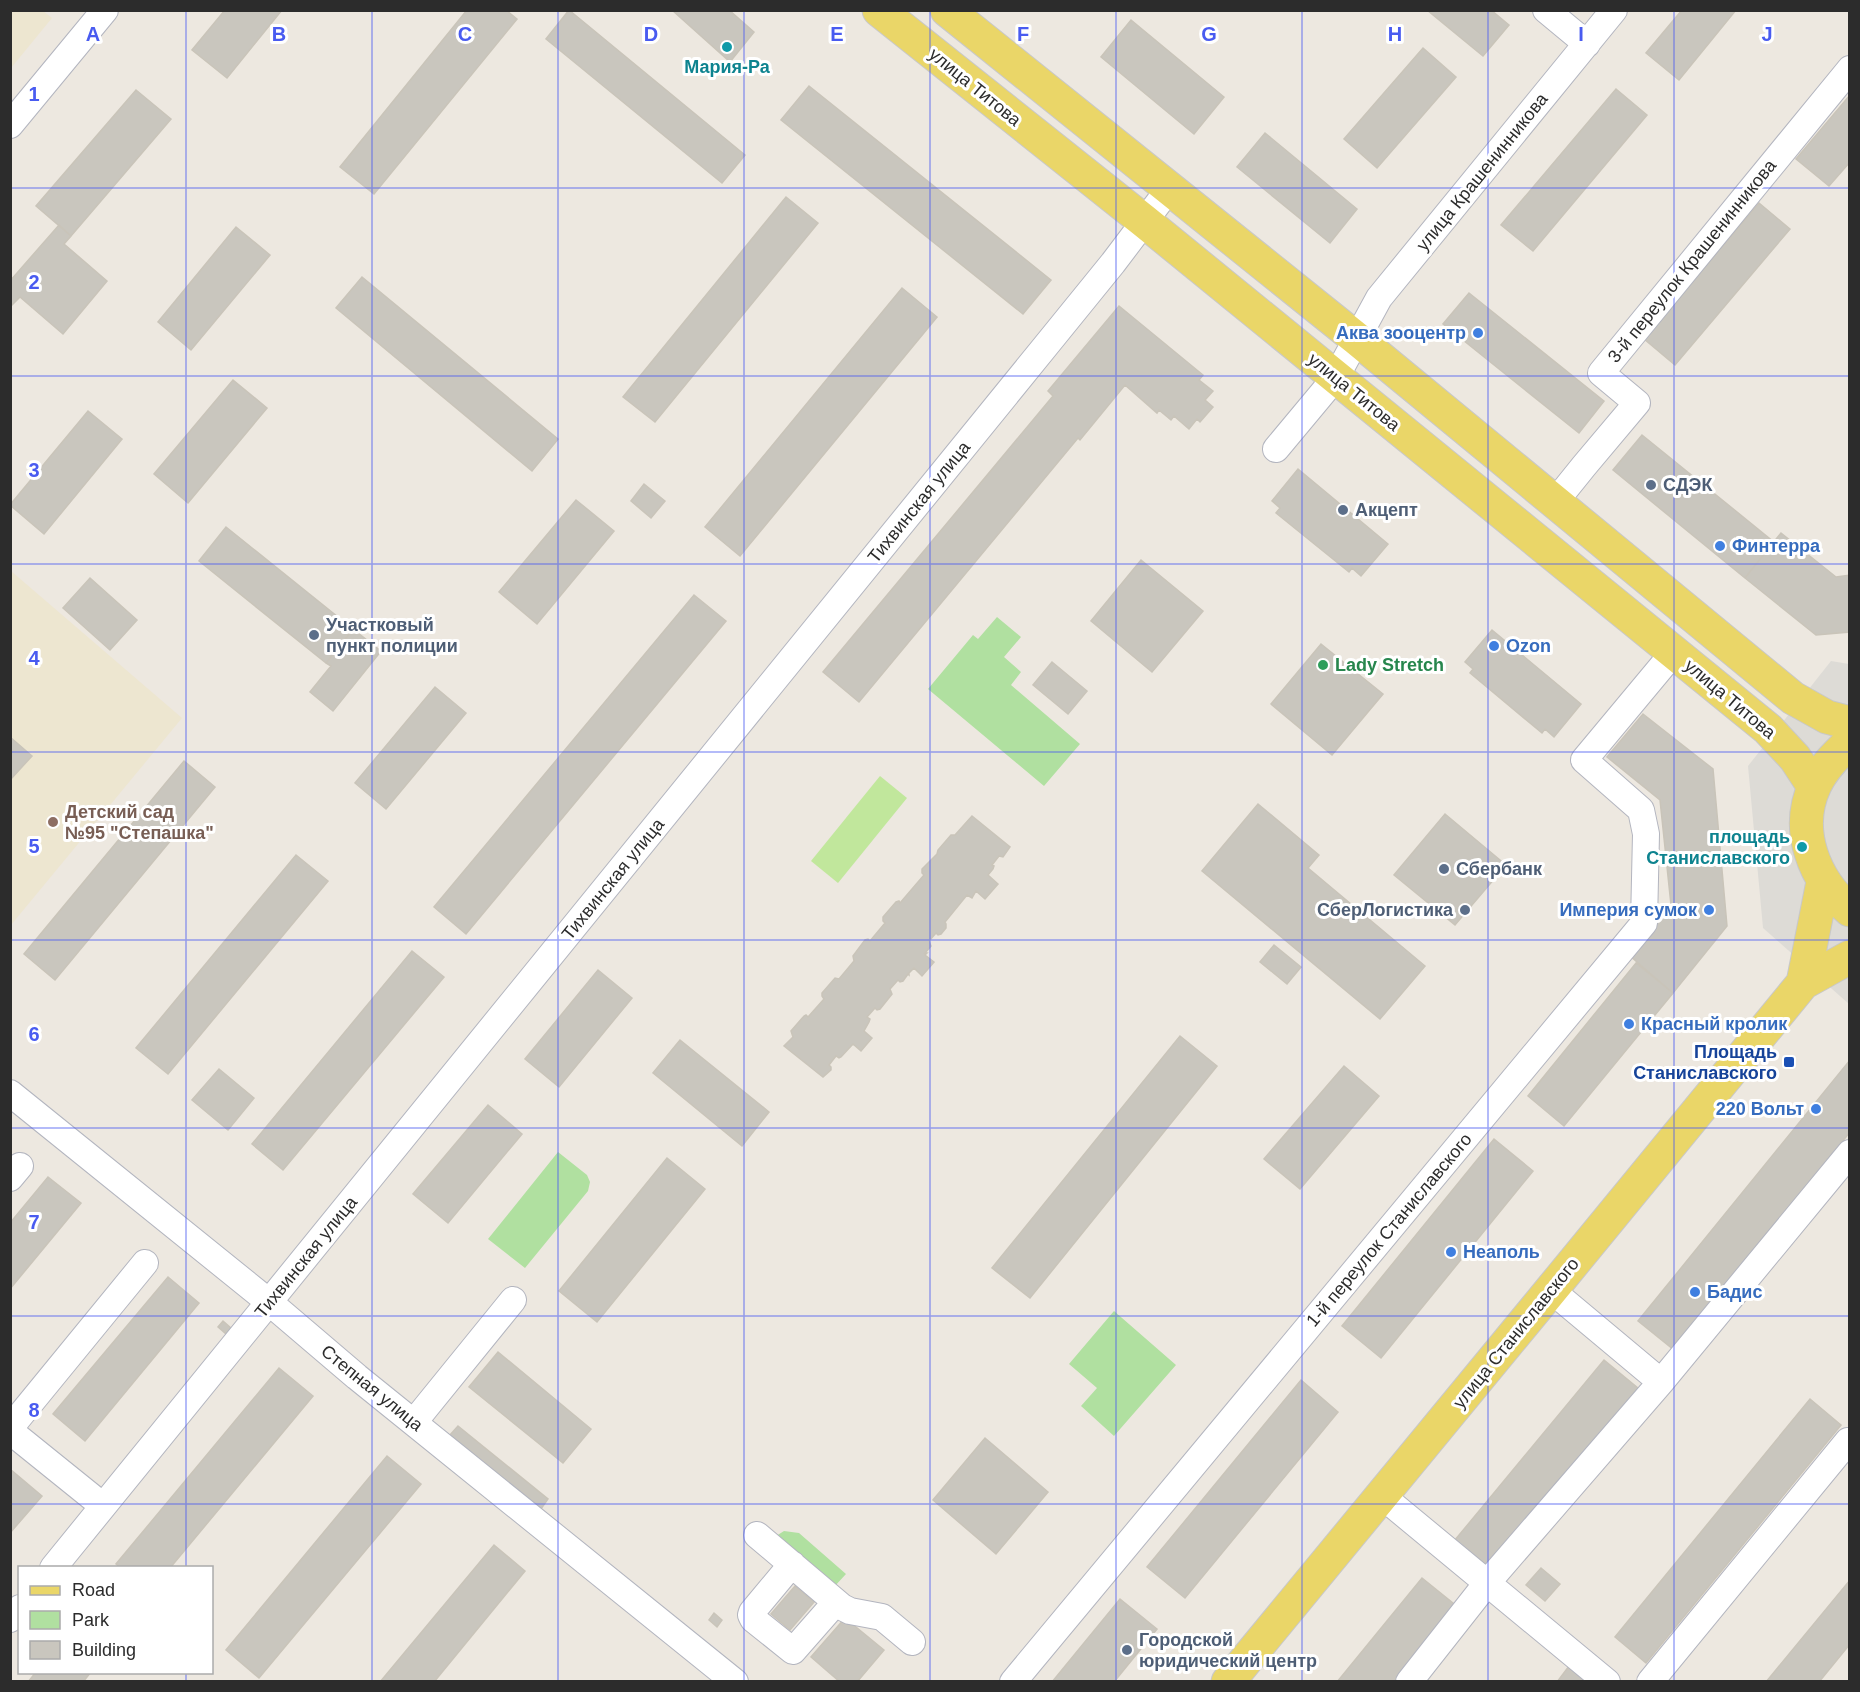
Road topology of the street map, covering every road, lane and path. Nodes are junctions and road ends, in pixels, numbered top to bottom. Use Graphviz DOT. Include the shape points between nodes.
graph roads {
  1 [pos="105,10"];
  2 [pos="879,10"];
  3 [pos="947,10"];
  4 [pos="1546,10"];
  5 [pos="1614,10"];
  6 [pos="1587,44"];
  7 [pos="1850,69"];
  8 [pos="10,125"];
  9 [pos="1169,189"];
  10 [pos="1144,221"];
  11 [pos="1357,339"];
  12 [pos="1336,377"];
  13 [pos="1276,449"];
  14 [pos="1556,502"];
  15 [pos="1674,652"];
  16 [pos="1850,723"];
  17 [pos="1850,742"];
  18 [pos="1814,787"];
  19 [pos="1823,882"];
  20 [pos="1850,910"];
  21 [pos="1850,957"];
  22 [pos="1803,982"];
  23 [pos="10,1093"];
  24 [pos="1850,1154"];
  25 [pos="145,1263"];
  26 [pos="1551,1290"];
  27 [pos="513,1300"];
  28 [pos="269,1302"];
  29 [pos="1660,1382"];
  30 [pos="414,1422"];
  31 [pos="10,1430"];
  32 [pos="1848,1441"];
  33 [pos="1382,1496"];
  34 [pos="103,1506"];
  35 [pos="757,1535"];
  36 [pos="792,1564"];
  37 [pos="54,1566"];
  38 [pos="1487,1583"];
  39 [pos="836,1602"];
  40 [pos="912,1642"];
  41 [pos="735,1682"];
  42 [pos="1013,1682"];
  43 [pos="1228,1682"];
  44 [pos="1410,1682"];
  45 [pos="1607,1682"];
  46 [pos="1650,1682"];
  1 -- 8 [label="street"];
  2 -- 10 [label="main road, улица Титова"];
  3 -- 9 [label="main road"];
  4 -- 6 [label="street"];
  5 -- 6 [label="street, улица Крашенинникова"];
  6 -- 11 [label="street, улица Крашенинникова" via="1379,298"];
  7 -- 14 [label="street, 3-й переулок Крашенинникова" via="1601,373 1637,403"];
  9 -- 10 [label="street, Тихвинская улица"];
  9 -- 11 [label="main road"];
  10 -- 12 [label="main road, улица Титова"];
  10 -- 28 [label="street, Тихвинская улица"];
  11 -- 12 [label="street, улица Крашенинникова"];
  11 -- 14 [label="main road"];
  12 -- 13 [label="street, улица Крашенинникова"];
  12 -- 15 [label="main road, улица Титова"];
  14 -- 16 [label="main road" via="1793,698 1827,717"];
  15 -- 18 [label="main road, улица Титова" via="1768,729 1795,758"];
  15 -- 42 [label="street, 1-й переулок Станиславского" via="1584,760 1641,810 1646,834 1644,923"];
  17 -- 18 [label="main road"];
  18 -- 19 [label="main road" via="1807,817 1809,849"];
  19 -- 20 [label="main road"];
  19 -- 22 [label="main road"];
  21 -- 22 [label="main road"];
  22 -- 26 [label="main road, улица Станиславского"];
  23 -- 28 [label="street, Степная улица"];
  24 -- 29 [label="street"];
  25 -- 31 [label="street"];
  26 -- 29 [label="street"];
  26 -- 33 [label="main road, улица Станиславского"];
  27 -- 30 [label="street"];
  28 -- 30 [label="street, Степная улица"];
  28 -- 34 [label="street, Тихвинская улица"];
  29 -- 38 [label="street"];
  30 -- 41 [label="street, Степная улица"];
  31 -- 34 [label="street"];
  32 -- 46 [label="street"];
  33 -- 38 [label="street"];
  33 -- 43 [label="main road, улица Станиславского"];
  34 -- 37 [label="street, Тихвинская улица"];
  35 -- 36 [label="street"];
  36 -- 39 [label="street"];
  36 -- 39 [label="street" via="752,1612 753,1619 793,1651"];
  38 -- 44 [label="street"];
  38 -- 45 [label="street"];
  39 -- 40 [label="street" via="850,1611 882,1617"];
}
